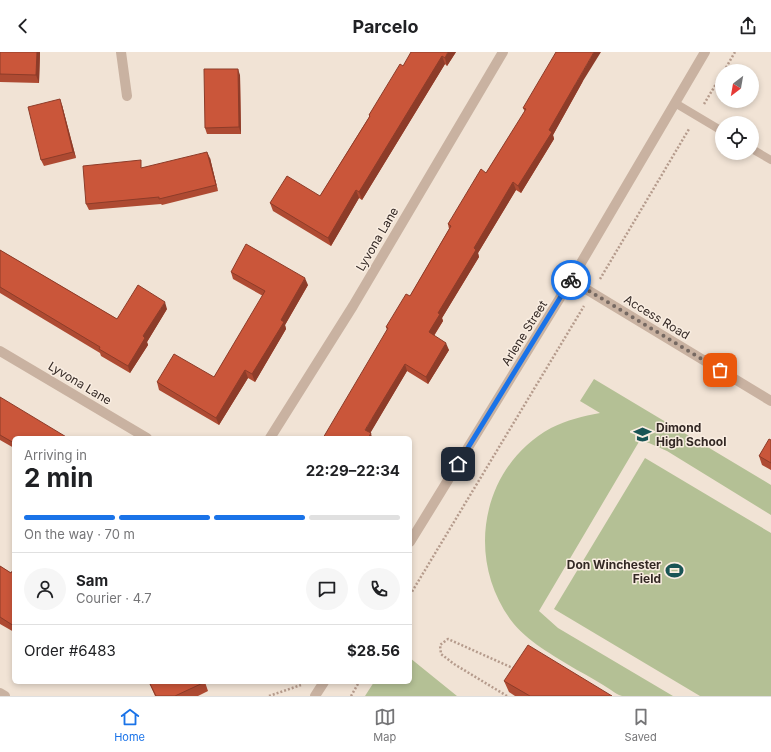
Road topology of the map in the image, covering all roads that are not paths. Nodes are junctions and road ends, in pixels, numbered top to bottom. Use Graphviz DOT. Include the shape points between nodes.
graph roads {
  1 [pos="121,52"];
  2 [pos="503,52"];
  3 [pos="705,52"];
  4 [pos="127,96"];
  5 [pos="675,103"];
  6 [pos="715,127"];
  7 [pos="759,153"];
  8 [pos="771,160"];
  9 [pos="571,280"];
  10 [pos="0,351"];
  11 [pos="771,401"];
  12 [pos="145,436"];
  13 [pos="271,436"];
  14 [pos="412,539"];
  15 [pos="323,684"];
  16 [pos="0,693"];
  17 [pos="5,696"];
  18 [pos="315,696"];
  1 -- 4 [label="street"];
  2 -- 13 [label="street, Lyvona Lane" via="353,306"];
  3 -- 5 [label="street, Arlene Street"];
  5 -- 6 [label="lane"];
  5 -- 9 [label="street, Arlene Street"];
  7 -- 8 [label="lane"];
  9 -- 11 [label="street, Access Road"];
  9 -- 14 [label="street, Arlene Street"];
  10 -- 12 [label="street, Lyvona Lane"];
  15 -- 18 [label="street"];
  16 -- 17 [label="street"];
}
